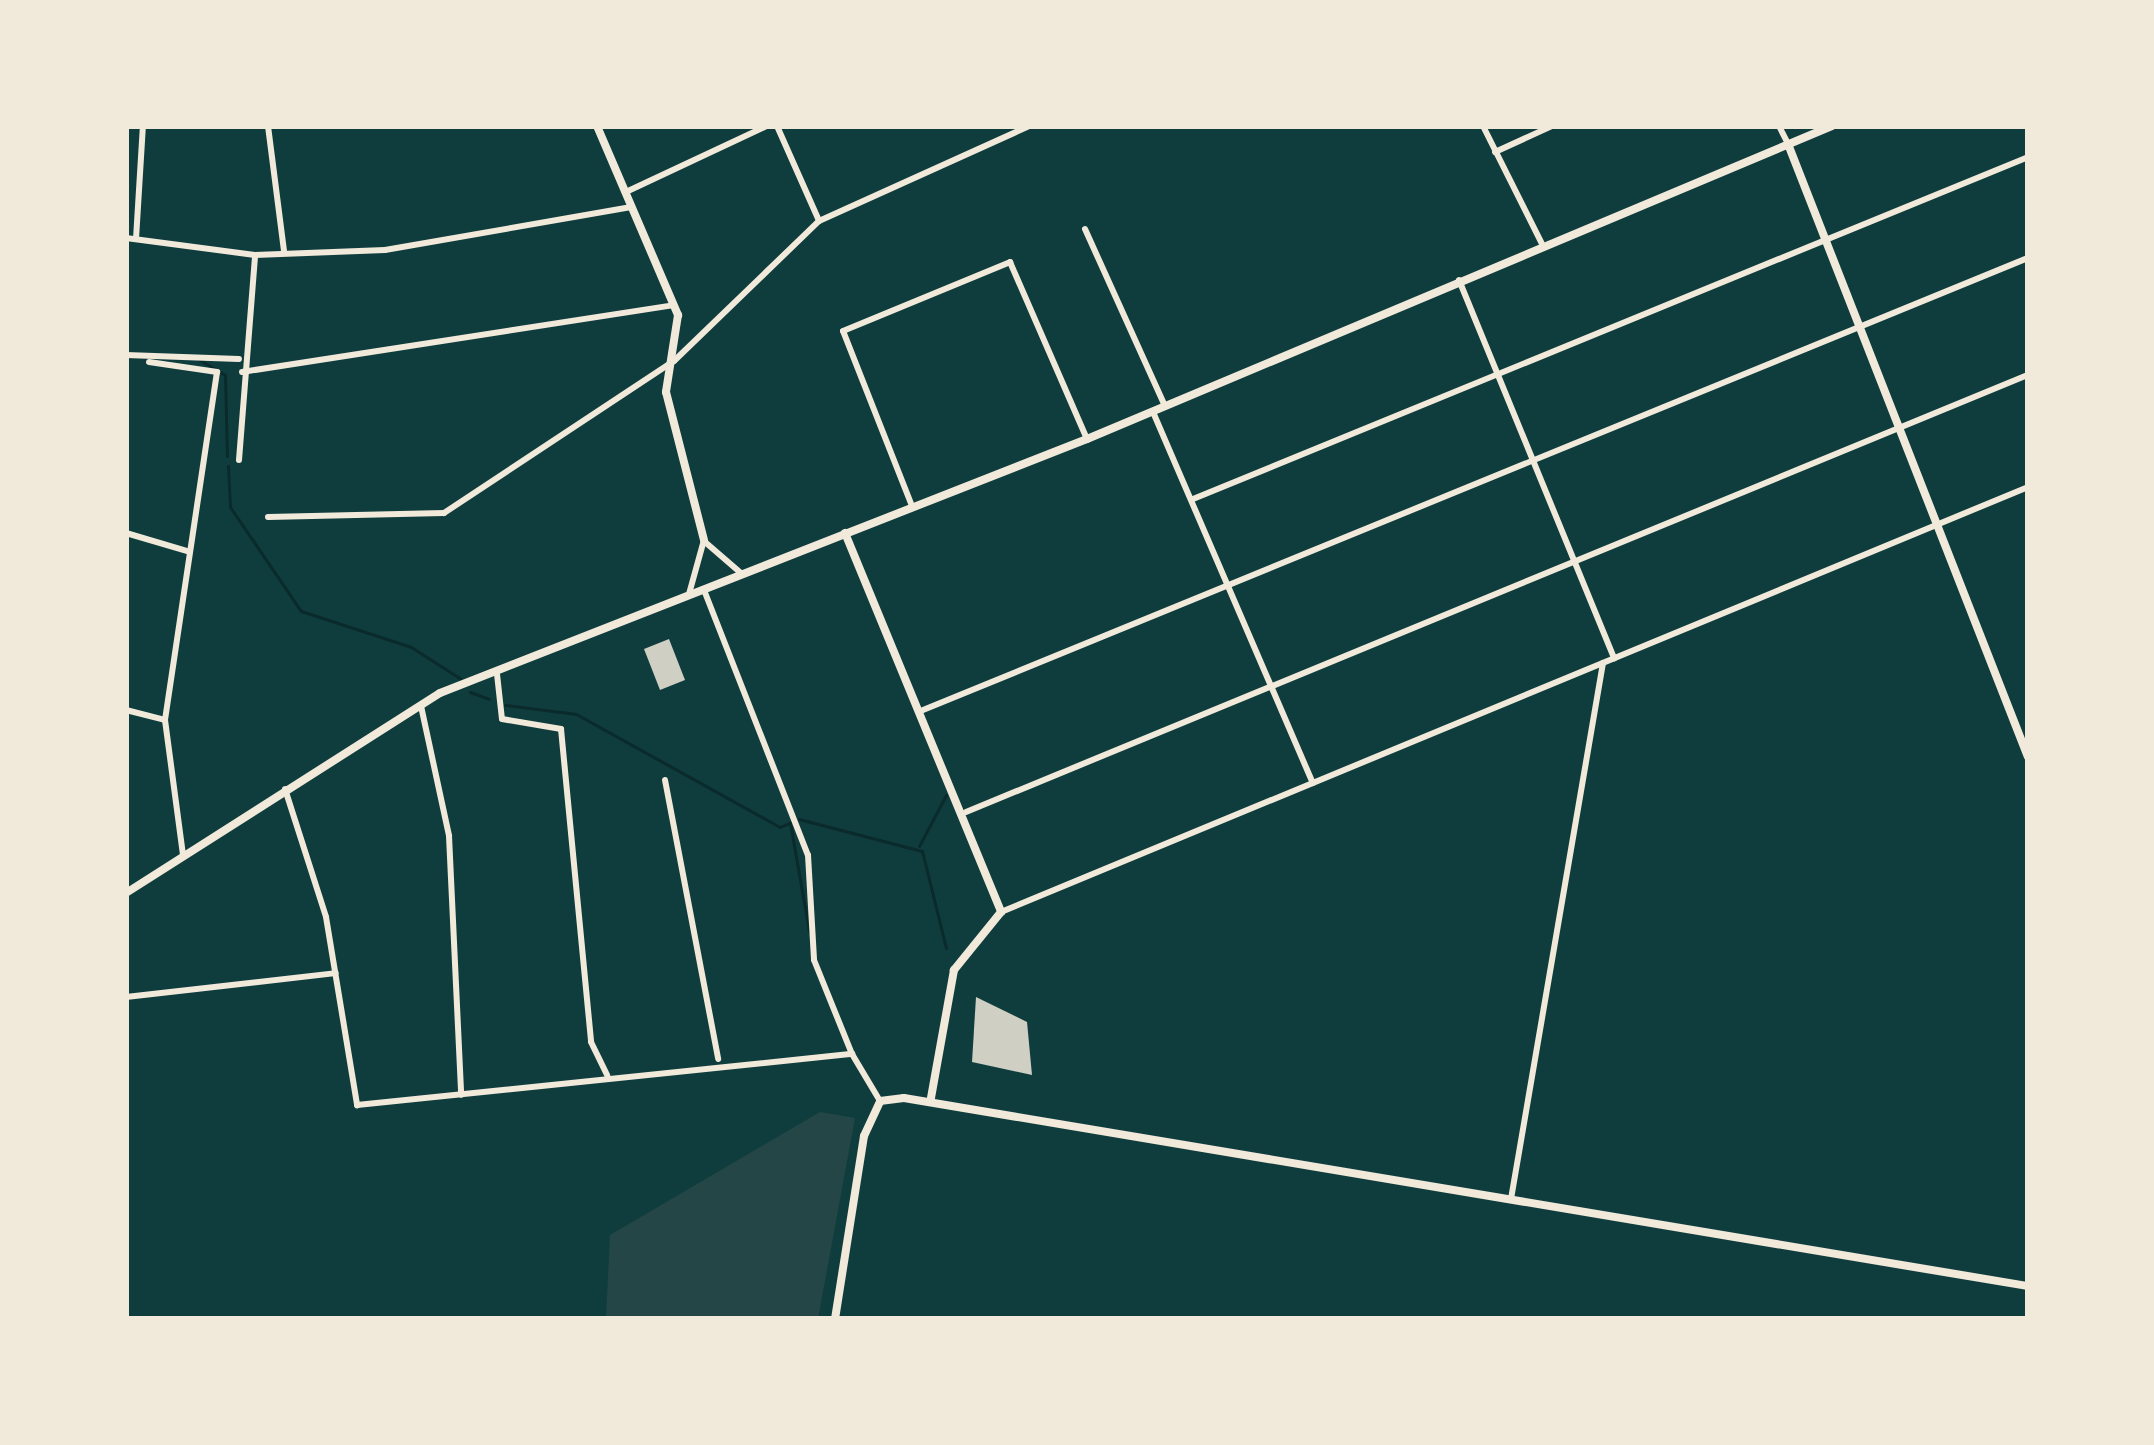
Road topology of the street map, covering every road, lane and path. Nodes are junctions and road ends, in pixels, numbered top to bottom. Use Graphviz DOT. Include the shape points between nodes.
graph roads {
  1 [pos="143,126"];
  2 [pos="268,126"];
  3 [pos="597,126"];
  4 [pos="767,126"];
  5 [pos="777,126"];
  6 [pos="1029,126"];
  7 [pos="1483,126"];
  8 [pos="1552,126"];
  9 [pos="1779,126"];
  10 [pos="1832,126"];
  11 [pos="1788,144"];
  12 [pos="1496,152"];
  13 [pos="2028,157"];
  14 [pos="628,191"];
  15 [pos="634,206"];
  16 [pos="819,221"];
  17 [pos="1085,229"];
  18 [pos="131,238"];
  19 [pos="1828,239"];
  20 [pos="1543,246"];
  21 [pos="284,253"];
  22 [pos="255,255"];
  23 [pos="2028,258"];
  24 [pos="1459,280"];
  25 [pos="674,305"];
  26 [pos="1864,327"];
  27 [pos="126,355"];
  28 [pos="239,359"];
  29 [pos="149,362"];
  30 [pos="674,362"];
  31 [pos="242,372"];
  32 [pos="1497,374"];
  33 [pos="2028,376"];
  34 [pos="1166,406"];
  35 [pos="1153,411"];
  36 [pos="1905,428"];
  37 [pos="1087,440"];
  38 [pos="239,460"];
  39 [pos="1533,464"];
  40 [pos="2028,487"];
  41 [pos="1193,499"];
  42 [pos="912,506"];
  43 [pos="268,518"];
  44 [pos="1943,522"];
  45 [pos="126,533"];
  46 [pos="845,533"];
  47 [pos="704,540"];
  48 [pos="187,551"];
  49 [pos="1572,562"];
  50 [pos="742,574"];
  51 [pos="1230,588"];
  52 [pos="704,590"];
  53 [pos="688,596"];
  54 [pos="1614,658"];
  55 [pos="1603,663"];
  56 [pos="496,674"];
  57 [pos="1272,686"];
  58 [pos="421,702"];
  59 [pos="126,710"];
  60 [pos="922,710"];
  61 [pos="165,720"];
  62 [pos="2028,757"];
  63 [pos="664,780"];
  64 [pos="1313,784"];
  65 [pos="284,788"];
  66 [pos="966,812"];
  67 [pos="183,855"];
  68 [pos="126,893"];
  69 [pos="1001,912"];
  70 [pos="336,973"];
  71 [pos="126,998"];
  72 [pos="852,1054"];
  73 [pos="718,1060"];
  74 [pos="607,1075"];
  75 [pos="461,1095"];
  76 [pos="931,1098"];
  77 [pos="880,1101"];
  78 [pos="1511,1199"];
  79 [pos="2028,1286"];
  80 [pos="835,1319"];
  1 -- 18 [label="street"];
  2 -- 21 [label="street"];
  3 -- 14 [label="street"];
  4 -- 14 [label="street"];
  5 -- 16 [label="street"];
  6 -- 16 [label="street"];
  7 -- 12 [label="street"];
  8 -- 12 [label="street"];
  9 -- 11 [label="street"];
  10 -- 11 [label="street"];
  11 -- 19 [label="street"];
  11 -- 20 [label="street"];
  12 -- 20 [label="street"];
  13 -- 19 [label="street"];
  14 -- 15 [label="street"];
  15 -- 21 [label="street" via="450,242"];
  15 -- 25 [label="street"];
  16 -- 30 [label="street"];
  17 -- 34 [label="street"];
  18 -- 22 [label="street"];
  19 -- 26 [label="street"];
  19 -- 32 [label="street"];
  20 -- 24 [label="street"];
  21 -- 22 [label="street"];
  22 -- 28 [label="street"];
  23 -- 26 [label="street"];
  24 -- 32 [label="street"];
  24 -- 34 [label="street"];
  25 -- 30 [label="street"];
  25 -- 31 [label="street"];
  26 -- 36 [label="street"];
  26 -- 39 [label="street"];
  27 -- 28 [label="street"];
  28 -- 31 [label="street"];
  29 -- 48 [label="street" via="217,372"];
  30 -- 43 [label="street" via="444,513"];
  30 -- 47 [label="street" via="668,400"];
  31 -- 38 [label="street"];
  32 -- 39 [label="street"];
  32 -- 41 [label="street"];
  33 -- 36 [label="street"];
  34 -- 35 [label="street"];
  35 -- 37 [label="street"];
  35 -- 41 [label="street"];
  36 -- 44 [label="street"];
  36 -- 49 [label="street"];
  37 -- 42 [label="street"];
  37 -- 42 [label="street" via="1010,262 843,331"];
  39 -- 49 [label="street"];
  39 -- 51 [label="street"];
  40 -- 44 [label="street"];
  41 -- 51 [label="street"];
  42 -- 46 [label="street"];
  44 -- 54 [label="street"];
  44 -- 62 [label="street"];
  45 -- 48 [label="street"];
  46 -- 50 [label="street"];
  46 -- 60 [label="street"];
  47 -- 50 [label="street"];
  47 -- 53 [label="street"];
  48 -- 61 [label="street"];
  49 -- 54 [label="street"];
  49 -- 57 [label="street"];
  50 -- 52 [label="street"];
  51 -- 57 [label="street"];
  51 -- 60 [label="street"];
  52 -- 53 [label="street"];
  52 -- 72 [label="street" via="808,855 814,960"];
  53 -- 56 [label="street"];
  54 -- 55 [label="street"];
  55 -- 64 [label="street"];
  55 -- 78 [label="street"];
  56 -- 58 [label="street"];
  56 -- 74 [label="street" via="502,718 561,729 591,1042"];
  57 -- 64 [label="street"];
  57 -- 66 [label="street"];
  58 -- 65 [label="street"];
  58 -- 75 [label="street" via="449,836"];
  59 -- 61 [label="street"];
  60 -- 66 [label="street"];
  61 -- 67 [label="street"];
  63 -- 73 [label="street"];
  64 -- 69 [label="street"];
  65 -- 67 [label="street"];
  65 -- 70 [label="street" via="303,822"];
  66 -- 69 [label="street"];
  67 -- 68 [label="street"];
  69 -- 76 [label="street" via="954,970"];
  70 -- 71 [label="street"];
  70 -- 75 [label="street" via="357,1105"];
  72 -- 73 [label="street"];
  72 -- 77 [label="street"];
  73 -- 74 [label="street"];
  74 -- 75 [label="street"];
  76 -- 77 [label="street"];
  76 -- 78 [label="street"];
  77 -- 80 [label="street" via="864,1136"];
  78 -- 79 [label="street"];
}
